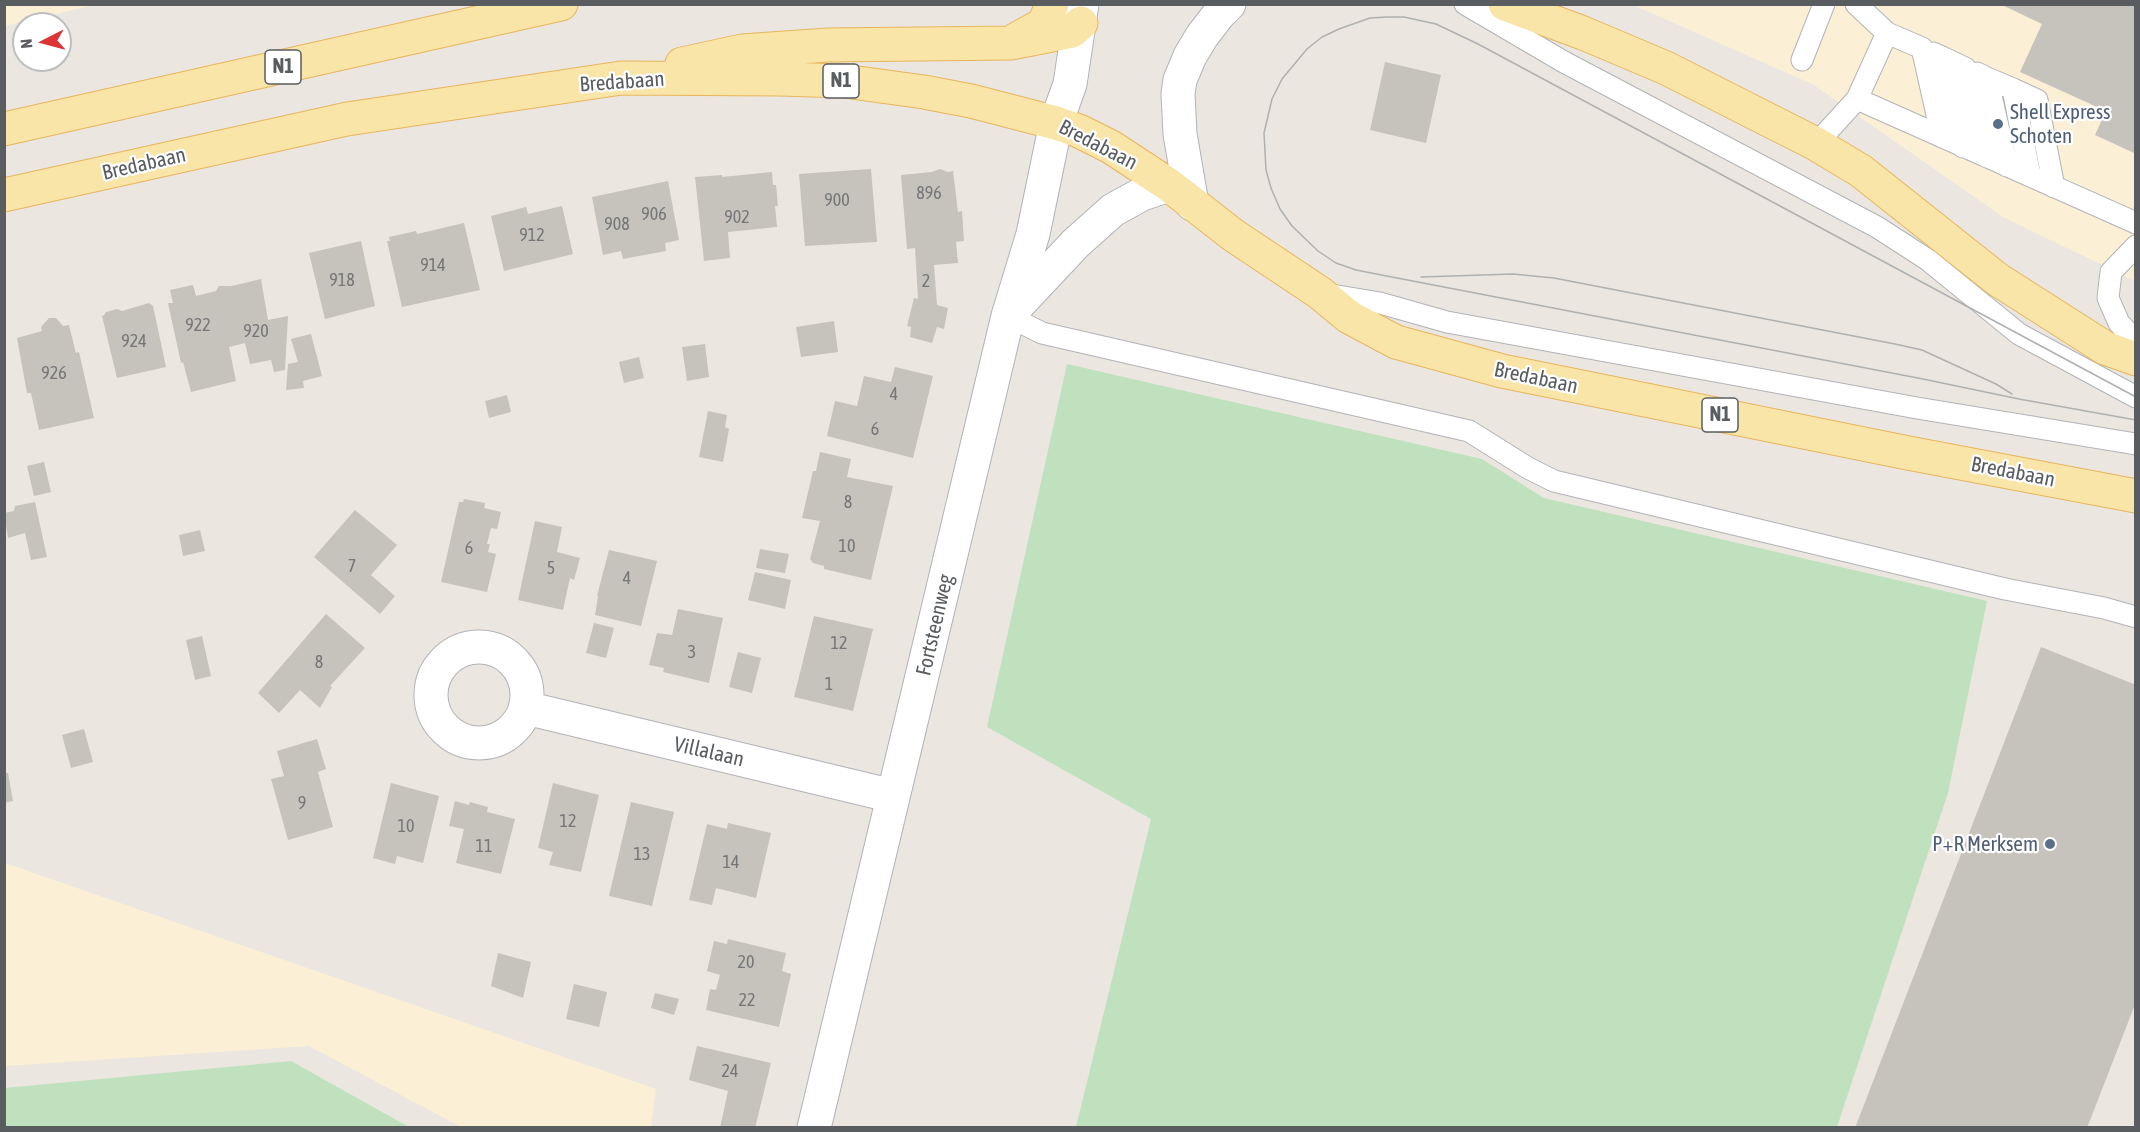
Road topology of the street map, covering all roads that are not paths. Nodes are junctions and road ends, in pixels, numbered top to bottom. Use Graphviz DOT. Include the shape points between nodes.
graph roads {
  1 [pos="561,4"];
  2 [pos="1052,4"];
  3 [pos="1229,4"];
  4 [pos="1465,4"];
  5 [pos="1505,4"];
  6 [pos="1824,4"];
  7 [pos="1856,4"];
  8 [pos="1081,14"];
  9 [pos="1887,33"];
  10 [pos="1011,43"];
  11 [pos="1922,48"];
  12 [pos="1942,57"];
  13 [pos="1802,60"];
  14 [pos="1965,68"];
  15 [pos="621,78"];
  16 [pos="1988,78"];
  17 [pos="2013,89"];
  18 [pos="1857,99"];
  19 [pos="1056,123"];
  20 [pos="4,129"];
  21 [pos="1942,137"];
  22 [pos="1816,144"];
  23 [pos="1964,147"];
  24 [pos="1987,157"];
  25 [pos="2007,166"];
  26 [pos="2030,176"];
  27 [pos="2054,187"];
  28 [pos="1180,194"];
  29 [pos="4,195"];
  30 [pos="2136,223"];
  31 [pos="2136,246"];
  32 [pos="1320,292"];
  33 [pos="1008,316"];
  34 [pos="2136,341"];
  35 [pos="2136,359"];
  36 [pos="2136,397"];
  37 [pos="2136,444"];
  38 [pos="2136,496"];
  39 [pos="2136,617"];
  40 [pos="526,708"];
  41 [pos="893,796"];
  42 [pos="814,1128"];
  1 -- 20 [label="main road, N1"];
  2 -- 10 [label="main road" via="1044,24"];
  3 -- 28 [label="street" via="1202,36 1180,80"];
  4 -- 36 [label="lane" via="1564,62 1877,227 1928,260 2019,334"];
  5 -- 22 [label="main road" via="1666,68"];
  6 -- 13 [label="lane"];
  7 -- 9 [label="lane"];
  8 -- 10 [label="main road" via="1072,31"];
  8 -- 19 [label="street, Fortsteenweg" via="1070,84"];
  9 -- 11 [label="lane"];
  9 -- 18 [label="lane"];
  10 -- 15 [label="main road" via="828,45 742,51"];
  11 -- 12 [label="lane"];
  11 -- 21 [label="lane"];
  12 -- 14 [label="lane"];
  12 -- 23 [label="lane"];
  14 -- 16 [label="lane"];
  14 -- 24 [label="lane"];
  15 -- 19 [label="main road, Bredabaan / N1" via="844,81 936,94"];
  15 -- 29 [label="main road, Bredabaan / N1" via="347,119"];
  16 -- 17 [label="lane"];
  16 -- 25 [label="lane"];
  17 -- 26 [label="lane"];
  17 -- 27 [label="lane" via="2037,100"];
  18 -- 21 [label="lane"];
  18 -- 22 [label="lane"];
  19 -- 28 [label="main road, Bredabaan / N1" via="1111,147"];
  19 -- 33 [label="street, Fortsteenweg" via="1033,234"];
  21 -- 23 [label="lane"];
  22 -- 35 [label="main road" via="1861,171 1998,279 2105,348"];
  23 -- 24 [label="lane"];
  24 -- 25 [label="lane"];
  25 -- 26 [label="lane"];
  26 -- 27 [label="lane"];
  27 -- 30 [label="lane"];
  28 -- 32 [label="main road, Bredabaan / N1" via="1233,235"];
  28 -- 33 [label="street" via="1142,194 1113,210 1076,243"];
  31 -- 34 [label="lane" via="2111,272 2108,298 2119,323"];
  32 -- 37 [label="lane" via="1380,303 1447,322"];
  32 -- 38 [label="main road, Bredabaan / N1" via="1350,317 1396,342 1502,371"];
  33 -- 39 [label="lane" via="1042,333 1469,431 1554,481"];
  33 -- 41 [label="street, Fortsteenweg"];
  40 -- 41 [label="street, Villalaan"];
  41 -- 42 [label="street, Fortsteenweg"];
}
